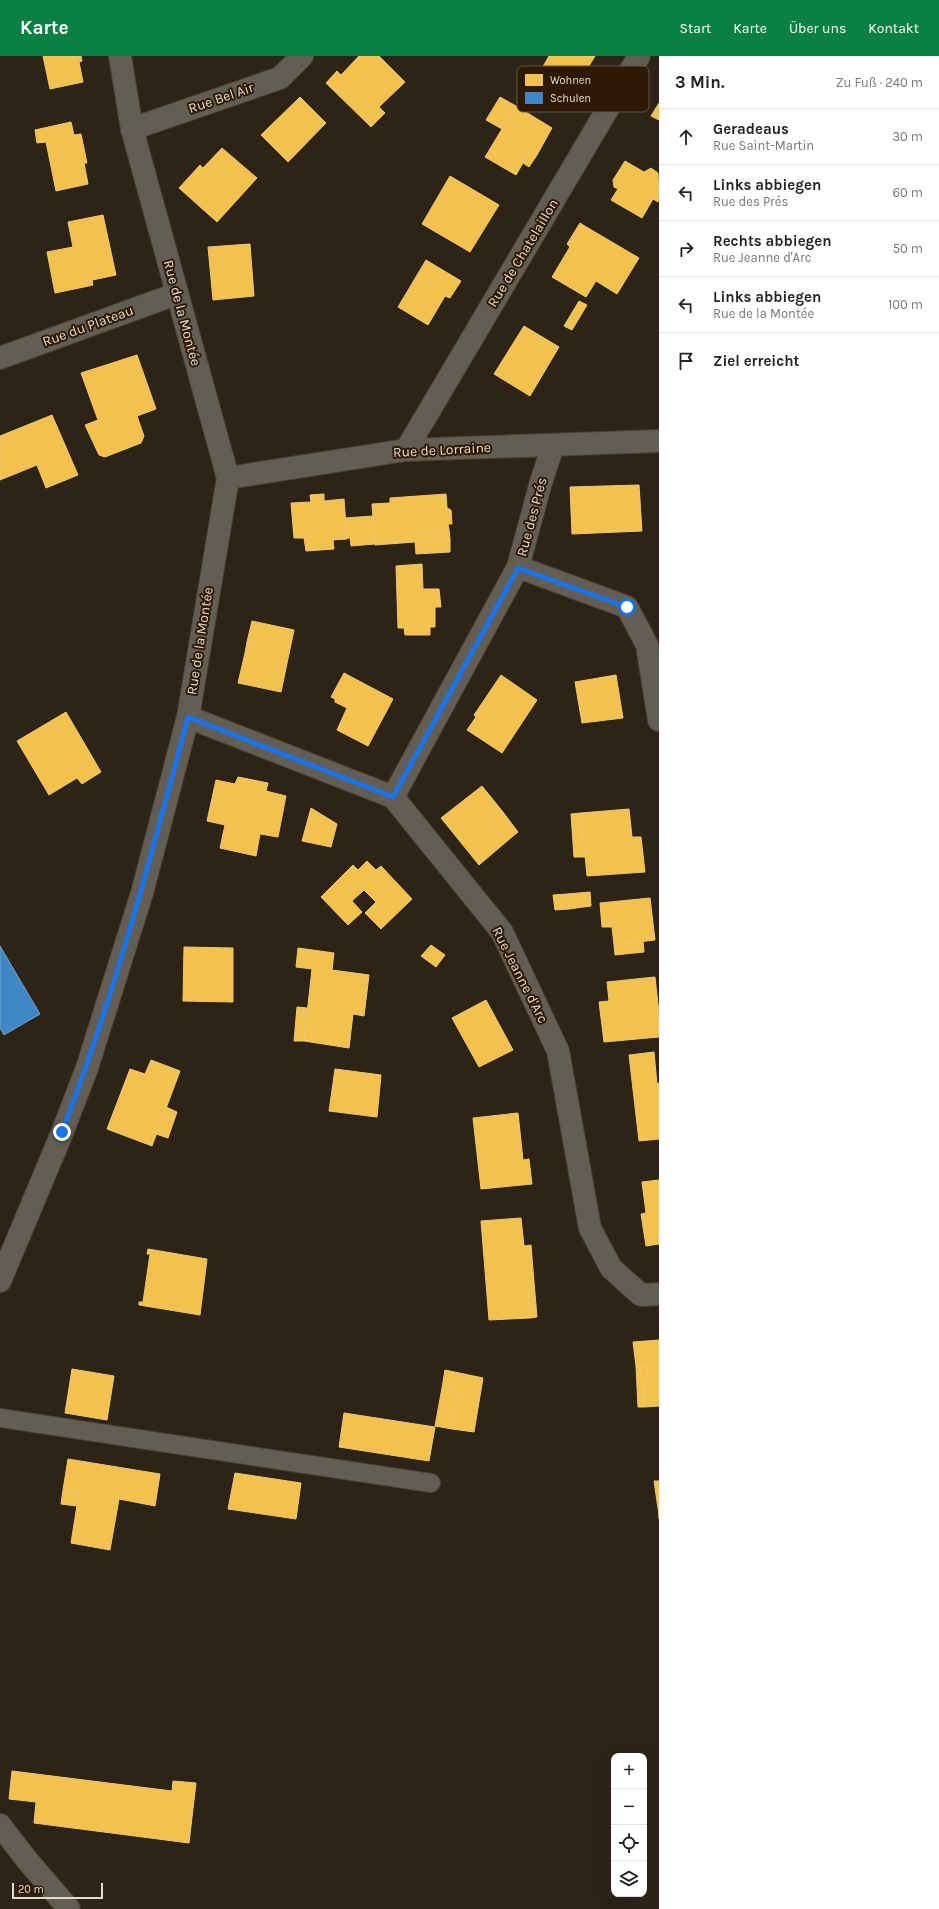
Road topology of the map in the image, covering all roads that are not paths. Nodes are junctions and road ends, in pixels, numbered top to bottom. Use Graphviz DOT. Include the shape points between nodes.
graph roads {
  1 [pos="120,56"];
  2 [pos="302,56"];
  3 [pos="639,56"];
  4 [pos="633,66"];
  5 [pos="606,112"];
  6 [pos="132,129"];
  7 [pos="176,294"];
  8 [pos="0,358"];
  9 [pos="659,441"];
  10 [pos="553,446"];
  11 [pos="406,450"];
  12 [pos="228,478"];
  13 [pos="518,568"];
  14 [pos="188,717"];
  15 [pos="659,720"];
  16 [pos="393,797"];
  17 [pos="0,1281"];
  18 [pos="659,1294"];
  19 [pos="0,1418"];
  20 [pos="431,1483"];
  21 [pos="0,1825"];
  22 [pos="69,1909"];
  1 -- 6 [label="street, Rue de la Montée"];
  2 -- 6 [label="street, Rue Bel Air" via="280,78"];
  3 -- 4 [label="street, Rue de Chatelaillon"];
  5 -- 11 [label="street, Rue de Chatelaillon"];
  6 -- 7 [label="street, Rue de la Montée"];
  7 -- 8 [label="street, Rue du Plateau"];
  7 -- 12 [label="street, Rue de la Montée"];
  9 -- 10 [label="street, Rue de Lorraine"];
  10 -- 11 [label="street, Rue de Lorraine"];
  10 -- 13 [label="street, Rue des Prés"];
  11 -- 12 [label="street, Rue de Lorraine"];
  12 -- 14 [label="street, Rue de la Montée"];
  13 -- 15 [label="street" via="627,607 647,645"];
  13 -- 16 [label="street, Rue des Prés"];
  14 -- 16 [label="street, Rue Jeanne d'Arc"];
  14 -- 17 [label="street, Rue de la Montée" via="142,893 89,1062"];
  16 -- 18 [label="street, Rue Jeanne d'Arc" via="502,932 558,1051 590,1228 611,1268 641,1295"];
  19 -- 20 [label="lane"];
  21 -- 22 [label="street"];
}
